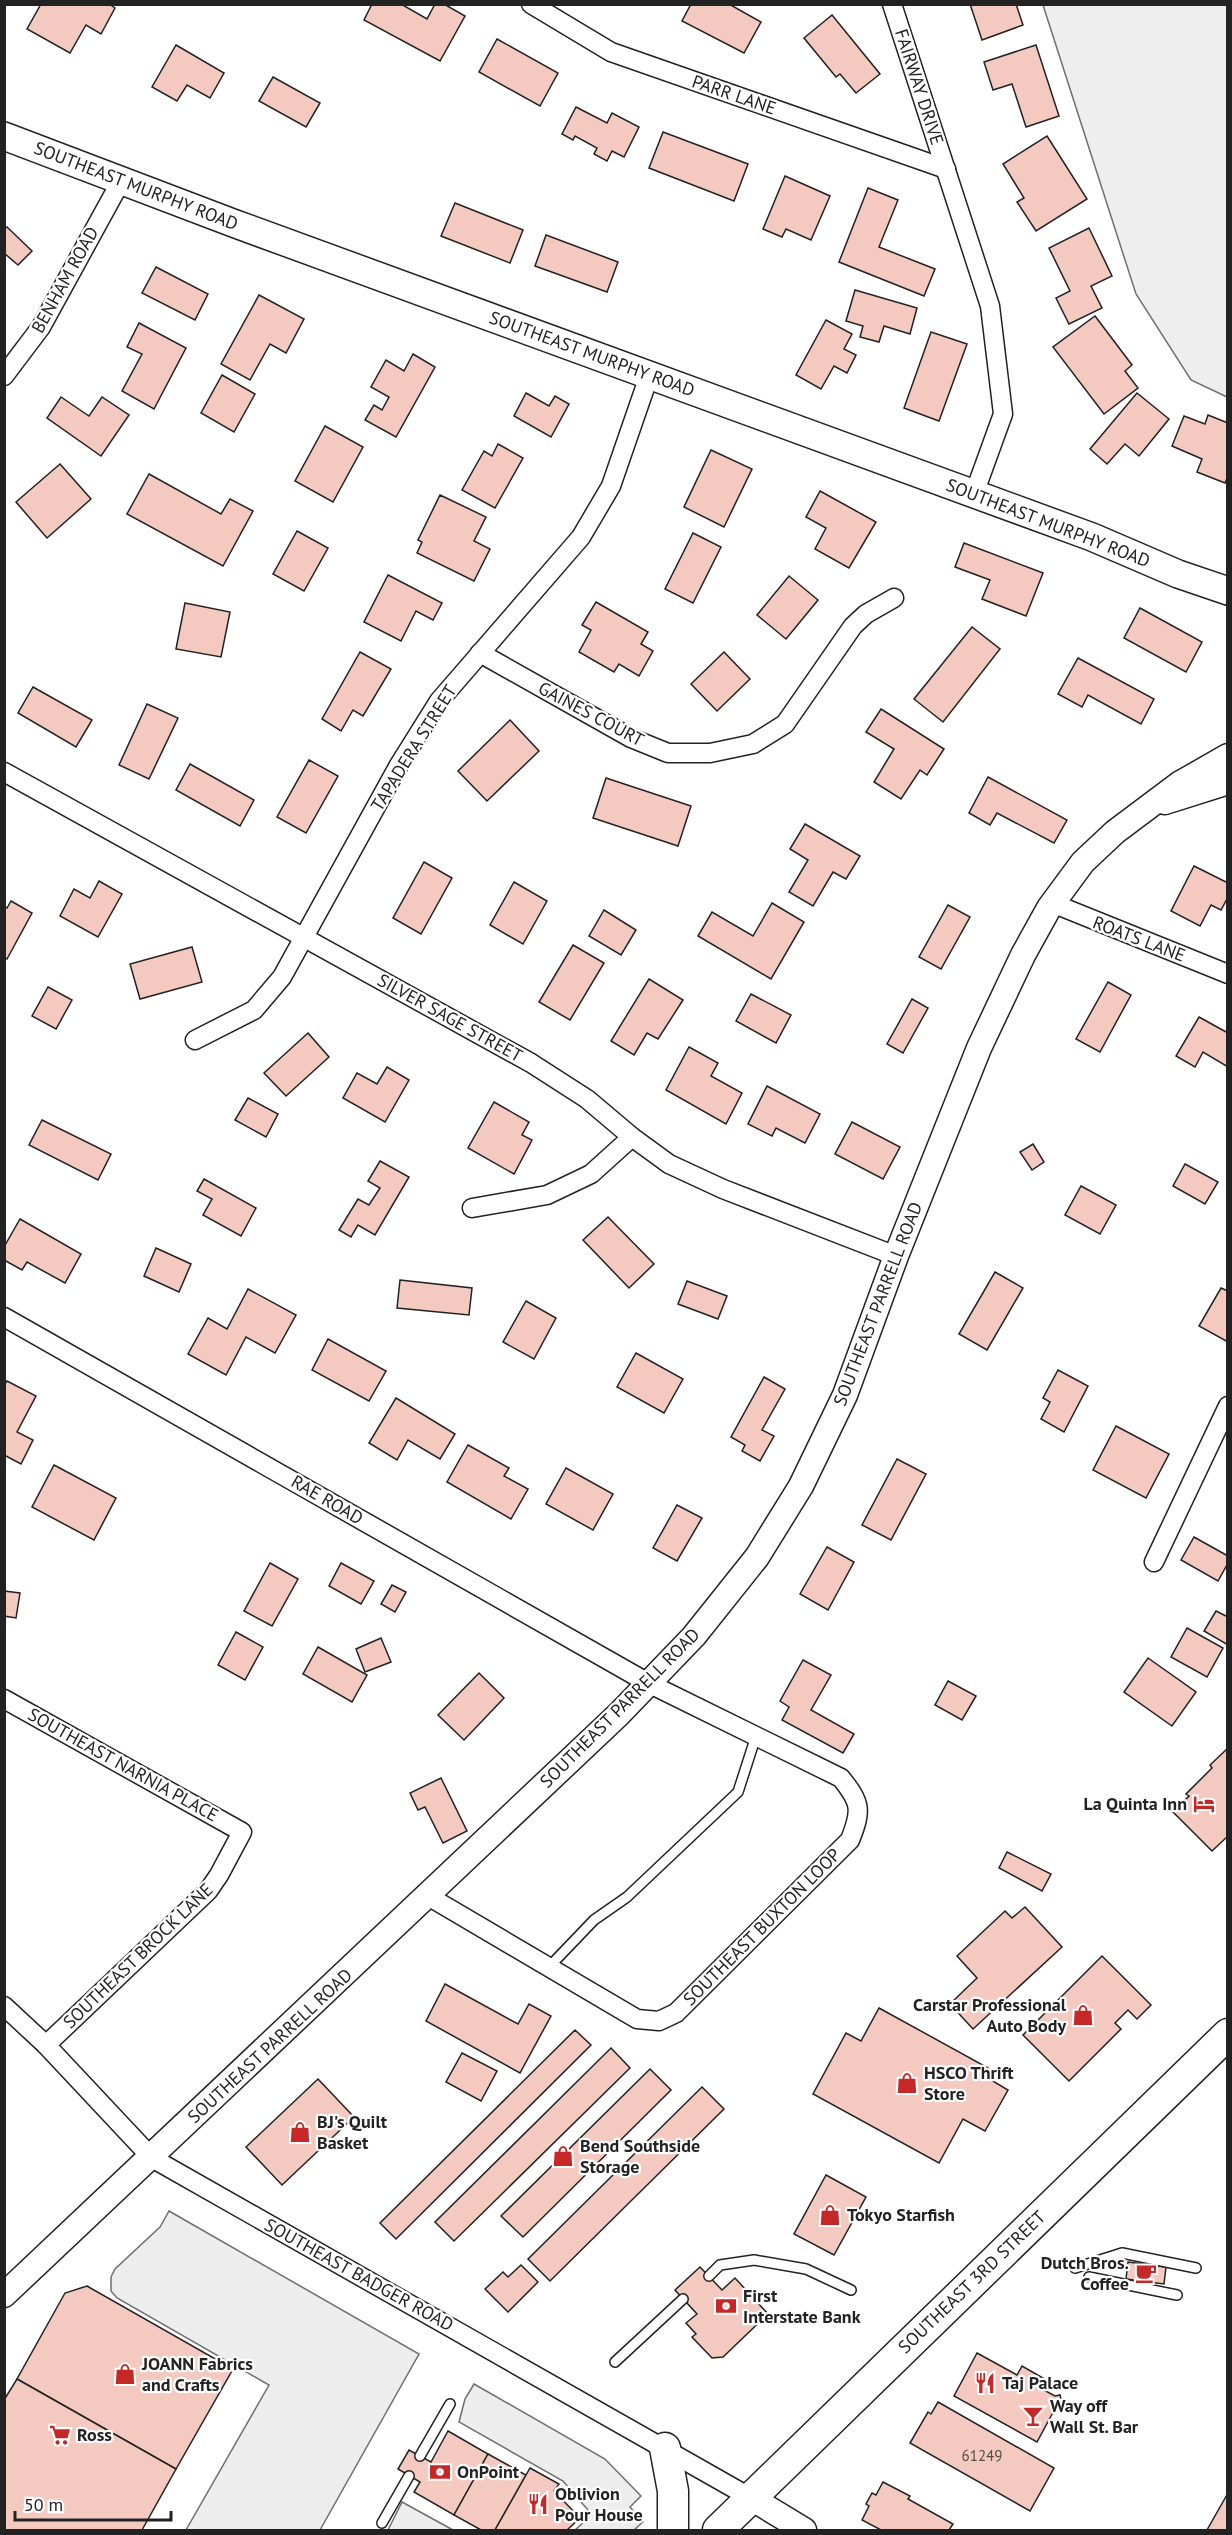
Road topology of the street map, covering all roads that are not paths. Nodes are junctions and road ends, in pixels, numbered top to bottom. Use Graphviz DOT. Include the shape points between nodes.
graph roads {
  1 [pos="531,4"];
  2 [pos="892,4"];
  3 [pos="4,136"];
  4 [pos="946,169"];
  5 [pos="121,181"];
  6 [pos="4,376"];
  7 [pos="649,376"];
  8 [pos="974,494"];
  9 [pos="1178,574"];
  10 [pos="1227,591"];
  11 [pos="894,598"];
  12 [pos="1227,607"];
  13 [pos="480,653"];
  14 [pos="1227,756"];
  15 [pos="4,772"];
  16 [pos="1227,782"];
  17 [pos="1154,805"];
  18 [pos="1052,903"];
  19 [pos="304,937"];
  20 [pos="1227,974"];
  21 [pos="195,1040"];
  22 [pos="632,1137"];
  23 [pos="472,1208"];
  24 [pos="896,1256"];
  25 [pos="4,1317"];
  26 [pos="1227,1406"];
  27 [pos="1154,1562"];
  28 [pos="650,1684"];
  29 [pos="4,1699"];
  30 [pos="756,1736"];
  31 [pos="242,1832"];
  32 [pos="428,1896"];
  33 [pos="549,1967"];
  34 [pos="4,2006"];
  35 [pos="1227,2034"];
  36 [pos="46,2045"];
  37 [pos="152,2158"];
  38 [pos="1075,2268"];
  39 [pos="1196,2268"];
  40 [pos="708,2276"];
  41 [pos="1089,2277"];
  42 [pos="851,2290"];
  43 [pos="4,2295"];
  44 [pos="1177,2295"];
  45 [pos="683,2299"];
  46 [pos="615,2362"];
  47 [pos="450,2404"];
  48 [pos="665,2448"];
  49 [pos="420,2456"];
  50 [pos="409,2476"];
  51 [pos="751,2498"];
  52 [pos="382,2523"];
  53 [pos="673,2530"];
  54 [pos="718,2530"];
  55 [pos="804,2530"];
  1 -- 4 [label="street, PARR LANE" via="611,52"];
  2 -- 4 [label="street, FAIRWAY DRIVE"];
  3 -- 5 [label="main road, SOUTHEAST MURPHY ROAD"];
  4 -- 8 [label="street, FAIRWAY DRIVE" via="990,306 1003,414"];
  5 -- 6 [label="street, BENHAM ROAD" via="41,327"];
  5 -- 7 [label="main road, SOUTHEAST MURPHY ROAD"];
  7 -- 8 [label="main road, SOUTHEAST MURPHY ROAD"];
  7 -- 13 [label="street, TAPADERA STREET" via="611,486 581,537"];
  8 -- 9 [label="main road, SOUTHEAST MURPHY ROAD" via="1092,537"];
  9 -- 10 [label="main road, SOUTHEAST MURPHY ROAD"];
  9 -- 12 [label="main road, SOUTHEAST MURPHY ROAD"];
  11 -- 13 [label="street, GAINES COURT" via="853,626 785,724 753,744 710,753 668,753 631,738"];
  13 -- 19 [label="street, TAPADERA STREET" via="439,701 399,765"];
  14 -- 17 [label="street, SOUTHEAST PARRELL ROAD" via="1184,780"];
  15 -- 19 [label="street, SILVER SAGE STREET"];
  16 -- 17 [label="street, SOUTHEAST PARRELL ROAD"];
  17 -- 18 [label="street, SOUTHEAST PARRELL ROAD" via="1101,844"];
  18 -- 20 [label="street, ROATS LANE"];
  18 -- 24 [label="street, SOUTHEAST PARRELL ROAD" via="979,1048"];
  19 -- 21 [label="street, TAPADERA STREET" via="282,977 254,1010"];
  19 -- 22 [label="street, SILVER SAGE STREET" via="531,1063 587,1099"];
  22 -- 23 [label="street" via="591,1174 547,1195"];
  22 -- 24 [label="street, SILVER SAGE STREET" via="669,1164 723,1189"];
  24 -- 28 [label="street, SOUTHEAST PARRELL ROAD" via="845,1395 801,1486 757,1557"];
  25 -- 28 [label="street, RAE ROAD"];
  26 -- 27 [label="street"];
  28 -- 30 [label="street, SOUTHEAST BUXTON LOOP"];
  28 -- 32 [label="street, SOUTHEAST PARRELL ROAD"];
  29 -- 31 [label="street, SOUTHEAST NARNIA PLACE"];
  30 -- 33 [label="lane" via="738,1792 627,1897 594,1920"];
  30 -- 33 [label="street, SOUTHEAST BUXTON LOOP" via="841,1778 855,1796 859,1817 850,1840 676,2013 659,2021 637,2019"];
  31 -- 36 [label="street, SOUTHEAST BROCK LANE" via="208,1891"];
  32 -- 33 [label="street, SOUTHEAST BUXTON LOOP"];
  32 -- 37 [label="street, SOUTHEAST PARRELL ROAD"];
  34 -- 36 [label="street, SOUTHEAST BADGER ROAD"];
  35 -- 51 [label="main road, SOUTHEAST 3RD STREET"];
  36 -- 37 [label="street, SOUTHEAST BADGER ROAD"];
  37 -- 43 [label="street, SOUTHEAST PARRELL ROAD"];
  37 -- 48 [label="street, SOUTHEAST BADGER ROAD"];
  38 -- 39 [label="lane" via="1122,2253"];
  40 -- 42 [label="lane" via="720,2265 754,2260 806,2269"];
  41 -- 44 [label="lane"];
  45 -- 46 [label="lane"];
  47 -- 49 [label="lane"];
  48 -- 51 [label="street, SOUTHEAST BADGER ROAD"];
  48 -- 53 [label="main road" via="673,2497"];
  50 -- 52 [label="lane"];
  51 -- 54 [label="main road, SOUTHEAST 3RD STREET"];
  51 -- 55 [label="street"];
}
